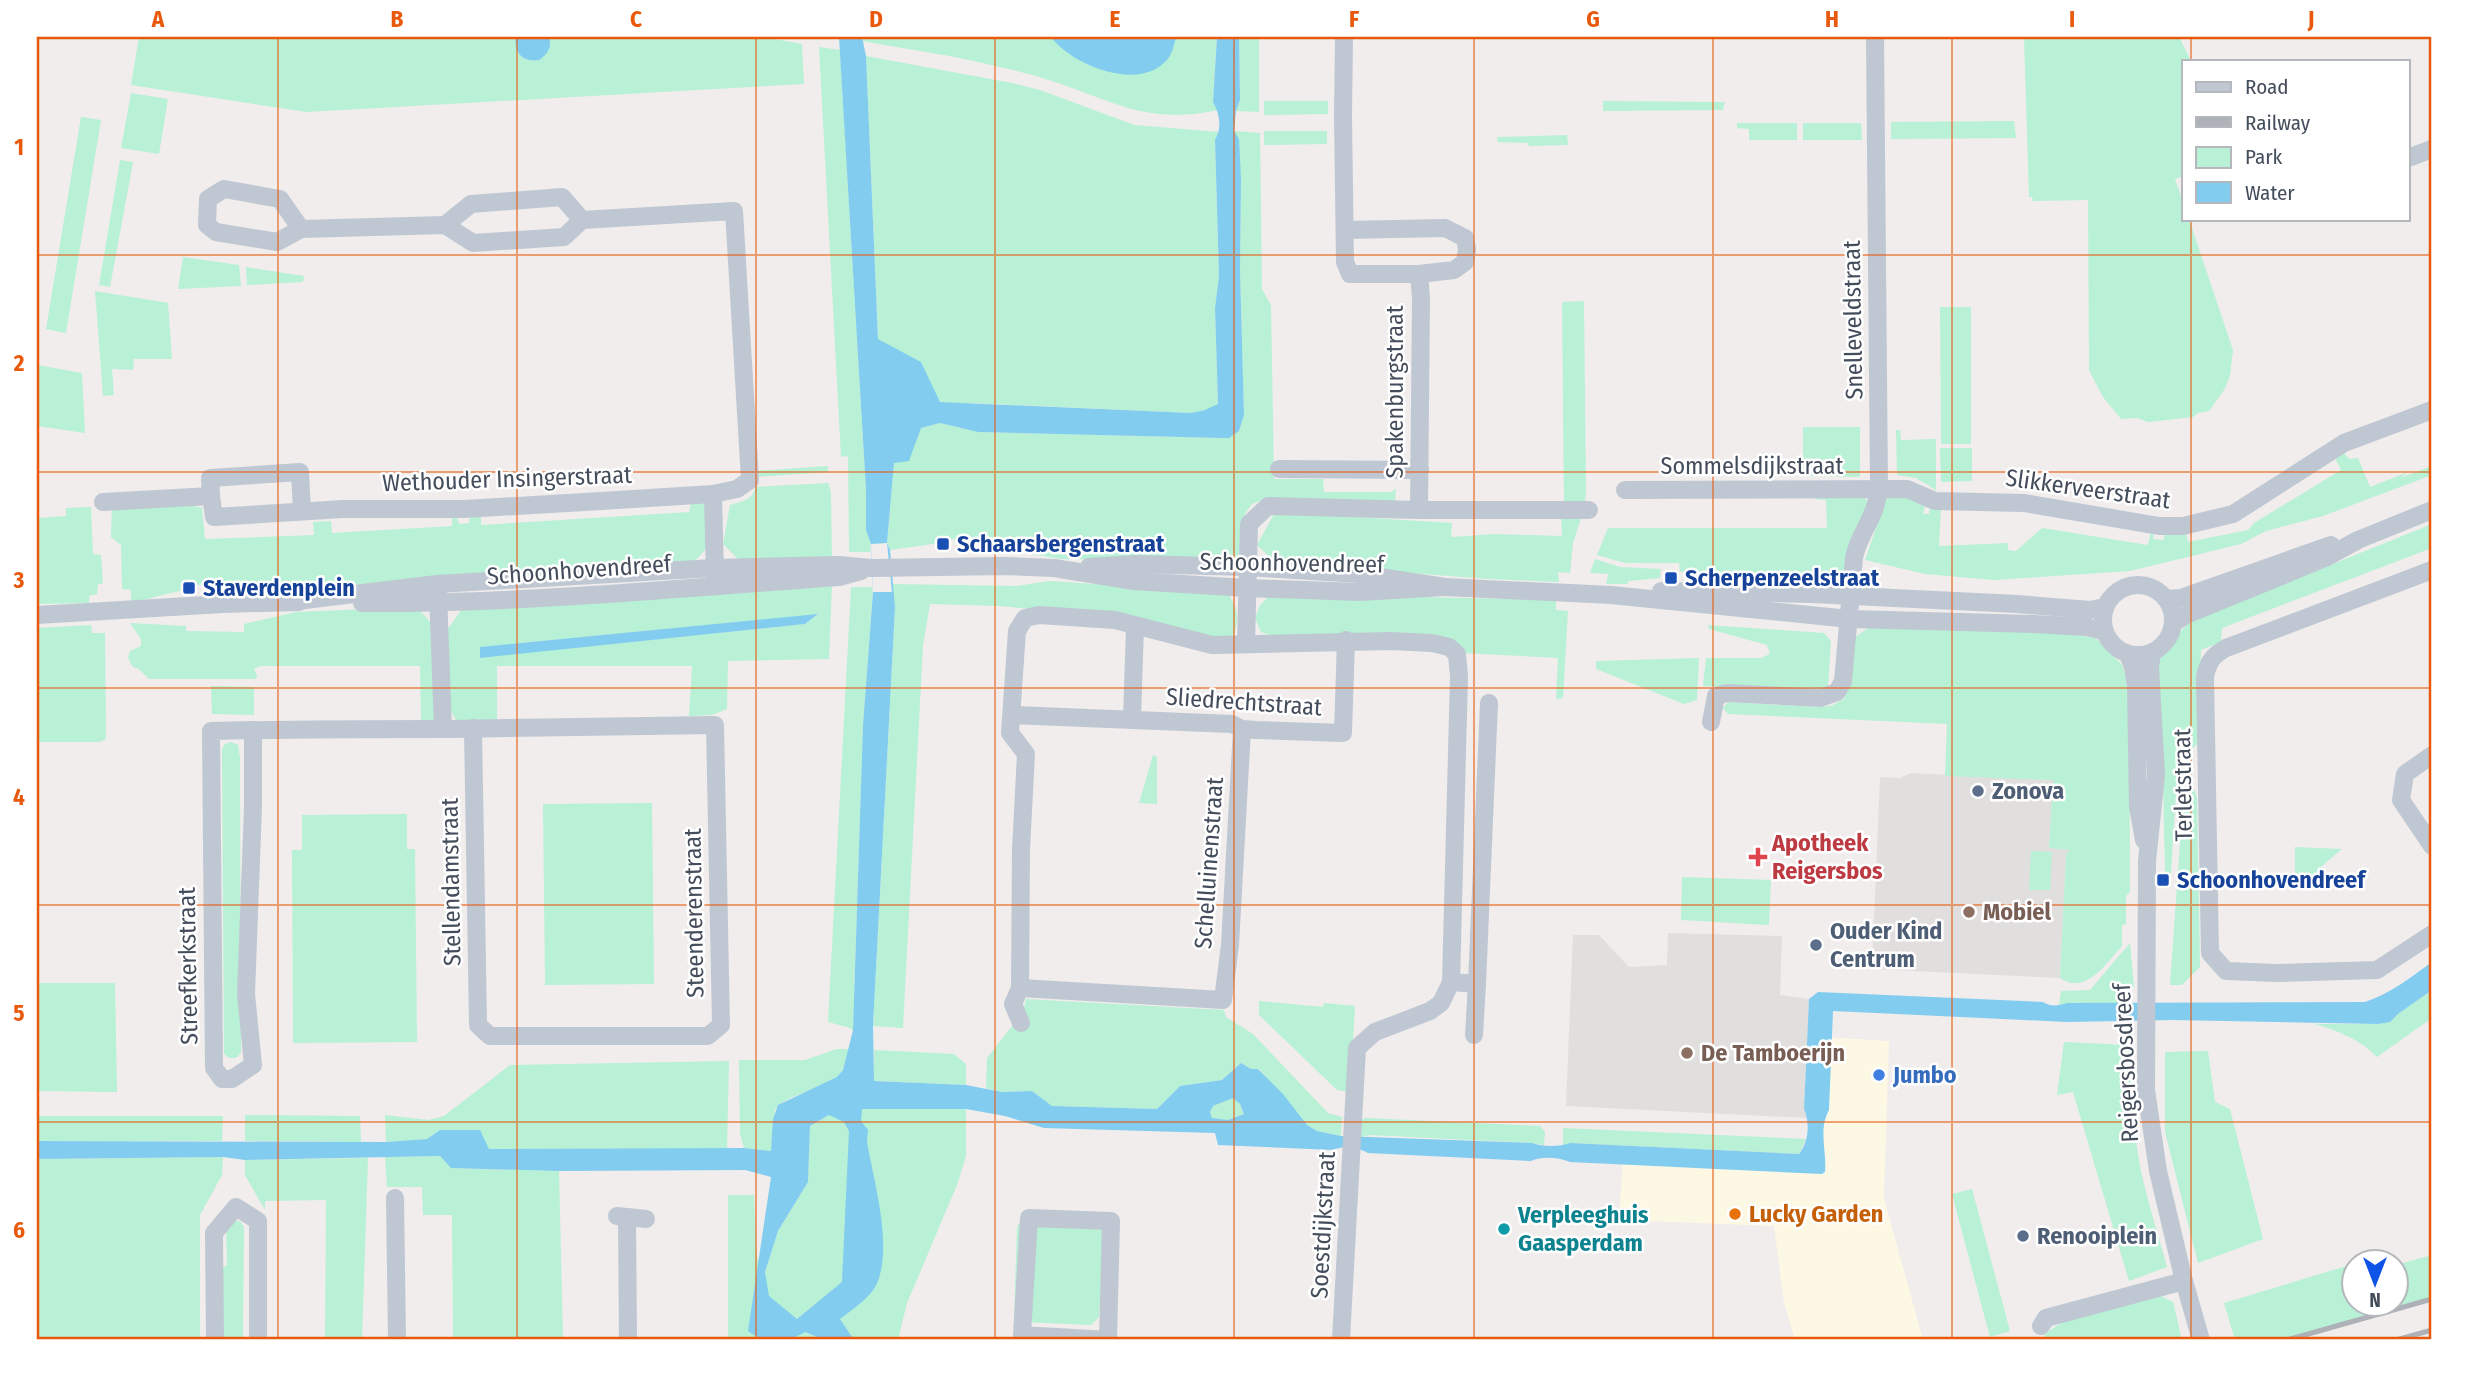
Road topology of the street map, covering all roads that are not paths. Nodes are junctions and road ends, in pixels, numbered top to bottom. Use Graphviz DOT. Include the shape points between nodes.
graph roads {
  1 [pos="1344,37"];
  2 [pos="1875,37"];
  3 [pos="2432,149"];
  4 [pos="2410,157"];
  5 [pos="582,220"];
  6 [pos="445,225"];
  7 [pos="301,229"];
  8 [pos="1345,230"];
  9 [pos="1419,274"];
  10 [pos="2432,410"];
  11 [pos="1279,469"];
  12 [pos="1420,470"];
  13 [pos="1879,488"];
  14 [pos="1626,490"];
  15 [pos="713,494"];
  16 [pos="211,496"];
  17 [pos="103,502"];
  18 [pos="1419,510"];
  19 [pos="1589,510"];
  20 [pos="302,511"];
  21 [pos="2427,514"];
  22 [pos="2358,540"];
  23 [pos="1248,567"];
  24 [pos="1054,568"];
  25 [pos="2432,570"];
  26 [pos="715,577"];
  27 [pos="437,584"];
  28 [pos="1445,587"];
  29 [pos="1247,588"];
  30 [pos="1611,595"];
  31 [pos="1850,597"];
  32 [pos="2166,599"];
  33 [pos="288,602"];
  34 [pos="438,603"];
  35 [pos="2105,607"];
  36 [pos="37,615"];
  37 [pos="1850,619"];
  38 [pos="2173,623"];
  39 [pos="1135,626"];
  40 [pos="2104,631"];
  41 [pos="1346,640"];
  42 [pos="1246,644"];
  43 [pos="2152,653"];
  44 [pos="2128,654"];
  45 [pos="1489,703"];
  46 [pos="1013,715"];
  47 [pos="1132,719"];
  48 [pos="1711,722"];
  49 [pos="443,729"];
  50 [pos="473,729"];
  51 [pos="1242,729"];
  52 [pos="253,730"];
  53 [pos="2432,755"];
  54 [pos="1456,775"];
  55 [pos="1486,777"];
  56 [pos="2432,846"];
  57 [pos="1454,849"];
  58 [pos="1483,849"];
  59 [pos="2147,861"];
  60 [pos="2432,934"];
  61 [pos="1451,982"];
  62 [pos="1477,984"];
  63 [pos="1020,988"];
  64 [pos="1021,1023"];
  65 [pos="713,1031"];
  66 [pos="1474,1035"];
  67 [pos="395,1198"];
  68 [pos="646,1219"];
  69 [pos="2184,1281"];
  70 [pos="2041,1326"];
  71 [pos="1022,1337"];
  72 [pos="215,1340"];
  73 [pos="258,1340"];
  74 [pos="397,1340"];
  75 [pos="628,1340"];
  76 [pos="1341,1340"];
  77 [pos="2202,1340"];
  1 -- 8 [label="street, Spakenburgstraat"];
  2 -- 13 [label="street, Snelleveldstraat"];
  3 -- 4 [label="street"];
  5 -- 6 [label="street" via="564,237 473,243"];
  5 -- 6 [label="street" via="562,197 471,204"];
  5 -- 15 [label="street, Wethouder Insingerstraat" via="734,211 750,480"];
  6 -- 7 [label="street"];
  7 -- 7 [label="street" via="280,199 224,189 208,199 207,225 216,232 278,242"];
  8 -- 9 [label="street, Spakenburgstraat" via="1345,262 1350,274"];
  8 -- 9 [label="street, Spakenburgstraat" via="1445,228 1465,238 1465,262 1454,270"];
  9 -- 12 [label="street, Spakenburgstraat"];
  10 -- 13 [label="street, Slikkerveerstraat" via="2344,443 2233,514 2183,526 2025,503 1935,501 1907,489"];
  11 -- 12 [label="street"];
  12 -- 18 [label="street, Spakenburgstraat"];
  13 -- 14 [label="street, Sommelsdijkstraat"];
  13 -- 31 [label="street, Snelleveldstraat" via="1876,510 1856,550"];
  15 -- 20 [label="street, Wethouder Insingerstraat" via="464,509"];
  15 -- 26 [label="street"];
  16 -- 17 [label="street"];
  16 -- 20 [label="street, Wethouder Insingerstraat" via="214,517"];
  16 -- 20 [label="street" via="210,478 299,472"];
  18 -- 19 [label="street, Spakenburgstraat"];
  18 -- 23 [label="street, Spakenburgstraat" via="1268,506 1249,524"];
  21 -- 22 [label="street"];
  22 -- 32 [label="street" via="2322,547 2181,598"];
  22 -- 38 [label="street"];
  23 -- 24 [label="street, Schoonhovendreef" via="1136,564"];
  23 -- 28 [label="street, Schoonhovendreef" via="1360,574"];
  23 -- 29 [label="street, Spakenburgstraat"];
  24 -- 26 [label="street, Schoonhovendreef" via="838,565"];
  24 -- 29 [label="street, Schoonhovendreef" via="1134,581"];
  25 -- 60 [label="street, Terletstraat" via="2226,648 2213,655 2205,677 2210,953 2227,971 2377,970"];
  26 -- 27 [label="street, Schoonhovendreef"];
  26 -- 34 [label="street, Schoonhovendreef"];
  27 -- 33 [label="street, Schoonhovendreef"];
  27 -- 34 [label="street"];
  28 -- 29 [label="street, Schoonhovendreef" via="1360,592"];
  28 -- 30 [label="street, Schoonhovendreef"];
  29 -- 42 [label="street, Spakenburgstraat"];
  30 -- 31 [label="street, Schoonhovendreef" via="1671,590"];
  30 -- 37 [label="street, Schoonhovendreef"];
  31 -- 35 [label="street, Schoonhovendreef" via="2090,610"];
  31 -- 37 [label="street, Snelleveldstraat"];
  32 -- 35 [label="street" via="2157,590 2133,585 2121,589"];
  32 -- 38 [label="street"];
  33 -- 34 [label="street, Schoonhovendreef"];
  33 -- 36 [label="street, Schoonhovendreef"];
  34 -- 49 [label="street"];
  35 -- 40 [label="street"];
  37 -- 40 [label="street, Schoonhovendreef"];
  37 -- 48 [label="street, Snelleveldstraat" via="1843,681 1836,692 1820,698 1727,693 1716,696"];
  38 -- 43 [label="street" via="2170,635"];
  39 -- 42 [label="street" via="1212,645"];
  39 -- 46 [label="street" via="1115,620 1025,618 1017,631"];
  39 -- 47 [label="street, Sliedrechtstraat"];
  40 -- 44 [label="street" via="2117,650"];
  41 -- 42 [label="street"];
  41 -- 51 [label="street, Sliedrechtstraat" via="1343,733"];
  41 -- 54 [label="street" via="1432,643 1449,646 1457,654"];
  43 -- 44 [label="street"];
  43 -- 59 [label="street, Reigersbosdreef" via="2155,775"];
  44 -- 59 [label="street, Reigersbosdreef" via="2136,686 2138,807"];
  45 -- 55 [label="street"];
  46 -- 47 [label="street, Sliedrechtstraat"];
  46 -- 63 [label="street" via="1010,733 1026,754"];
  47 -- 51 [label="street, Sliedrechtstraat" via="1232,724"];
  49 -- 50 [label="street"];
  49 -- 52 [label="street"];
  50 -- 65 [label="street, Stellendamstraat" via="478,1025 490,1036 708,1036"];
  50 -- 65 [label="street, Steenderenstraat" via="715,725 721,1025"];
  51 -- 63 [label="street, Schelluinenstraat" via="1223,1000"];
  52 -- 52 [label="street, Streefkerkstraat" via="211,731 214,1068 222,1079 232,1079 253,1065 246,994"];
  53 -- 56 [label="street" via="2405,774 2401,800"];
  54 -- 55 [label="street"];
  54 -- 57 [label="street"];
  55 -- 58 [label="street"];
  57 -- 58 [label="street"];
  57 -- 61 [label="street"];
  58 -- 62 [label="street"];
  59 -- 69 [label="street, Reigersbosdreef" via="2147,1090 2151,1133"];
  61 -- 62 [label="street"];
  61 -- 76 [label="street, Soestdijkstraat" via="1441,1003 1430,1011 1375,1032 1357,1048"];
  62 -- 66 [label="street"];
  63 -- 64 [label="street" via="1013,1004"];
  67 -- 74 [label="street"];
  68 -- 75 [label="street" via="622,1217"];
  69 -- 70 [label="street" via="2046,1318"];
  69 -- 77 [label="street, Reigersbosdreef"];
  71 -- 71 [label="street" via="1029,1218 1111,1222 1108,1340"];
  72 -- 73 [label="street" via="214,1233 236,1208 258,1222"];
}
